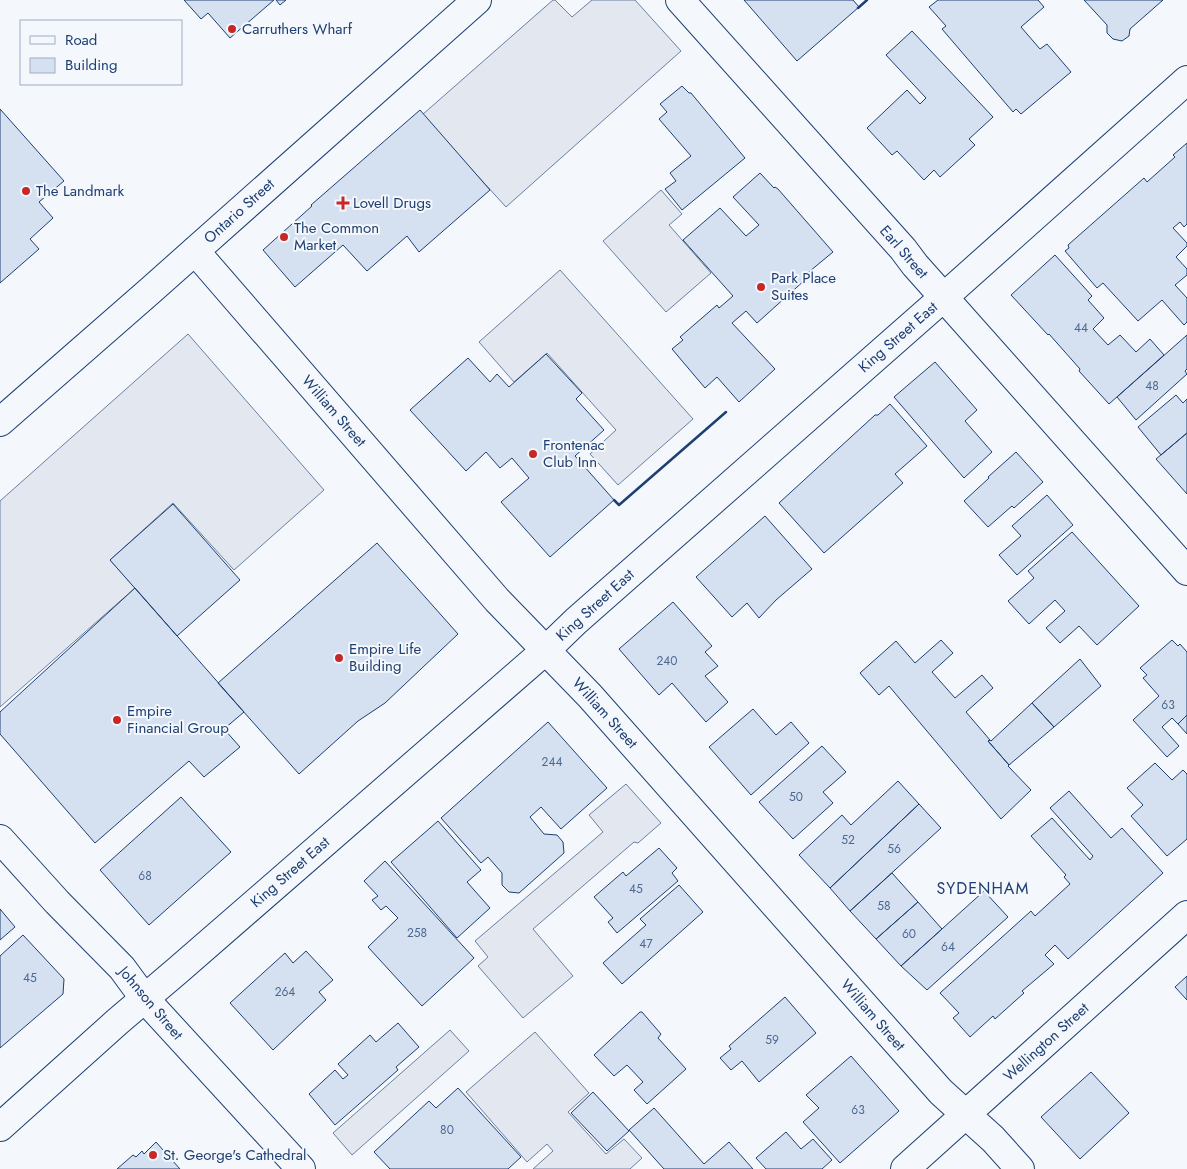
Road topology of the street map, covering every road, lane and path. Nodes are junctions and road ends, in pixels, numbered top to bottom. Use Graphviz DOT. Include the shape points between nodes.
graph roads {
  1 [pos="477,0"];
  2 [pos="680,0"];
  3 [pos="1187,80"];
  4 [pos="194,251"];
  5 [pos="944,297"];
  6 [pos="0,422"];
  7 [pos="1187,571"];
  8 [pos="546,650"];
  9 [pos="0,839"];
  10 [pos="1187,915"];
  11 [pos="144,998"];
  12 [pos="966,1114"];
  13 [pos="0,1127"];
  14 [pos="301,1169"];
  15 [pos="905,1169"];
  16 [pos="1020,1169"];
  1 -- 4 [label="street, Ontario Street"];
  2 -- 5 [label="street, Earl Street"];
  3 -- 5 [label="street, King Street East"];
  4 -- 6 [label="street, Ontario Street"];
  4 -- 8 [label="street, William Street" via="497,600"];
  5 -- 7 [label="street, Earl Street"];
  5 -- 8 [label="street, King Street East"];
  8 -- 11 [label="street, King Street East"];
  8 -- 12 [label="street, William Street" via="941,1092"];
  9 -- 11 [label="street, Johnson Street" via="56,902 122,968"];
  10 -- 12 [label="street, Wellington Street"];
  11 -- 13 [label="street, King Street East"];
  11 -- 14 [label="street, Johnson Street"];
  12 -- 15 [label="street, Wellington Street"];
  12 -- 16 [label="street, William Street"];
}
